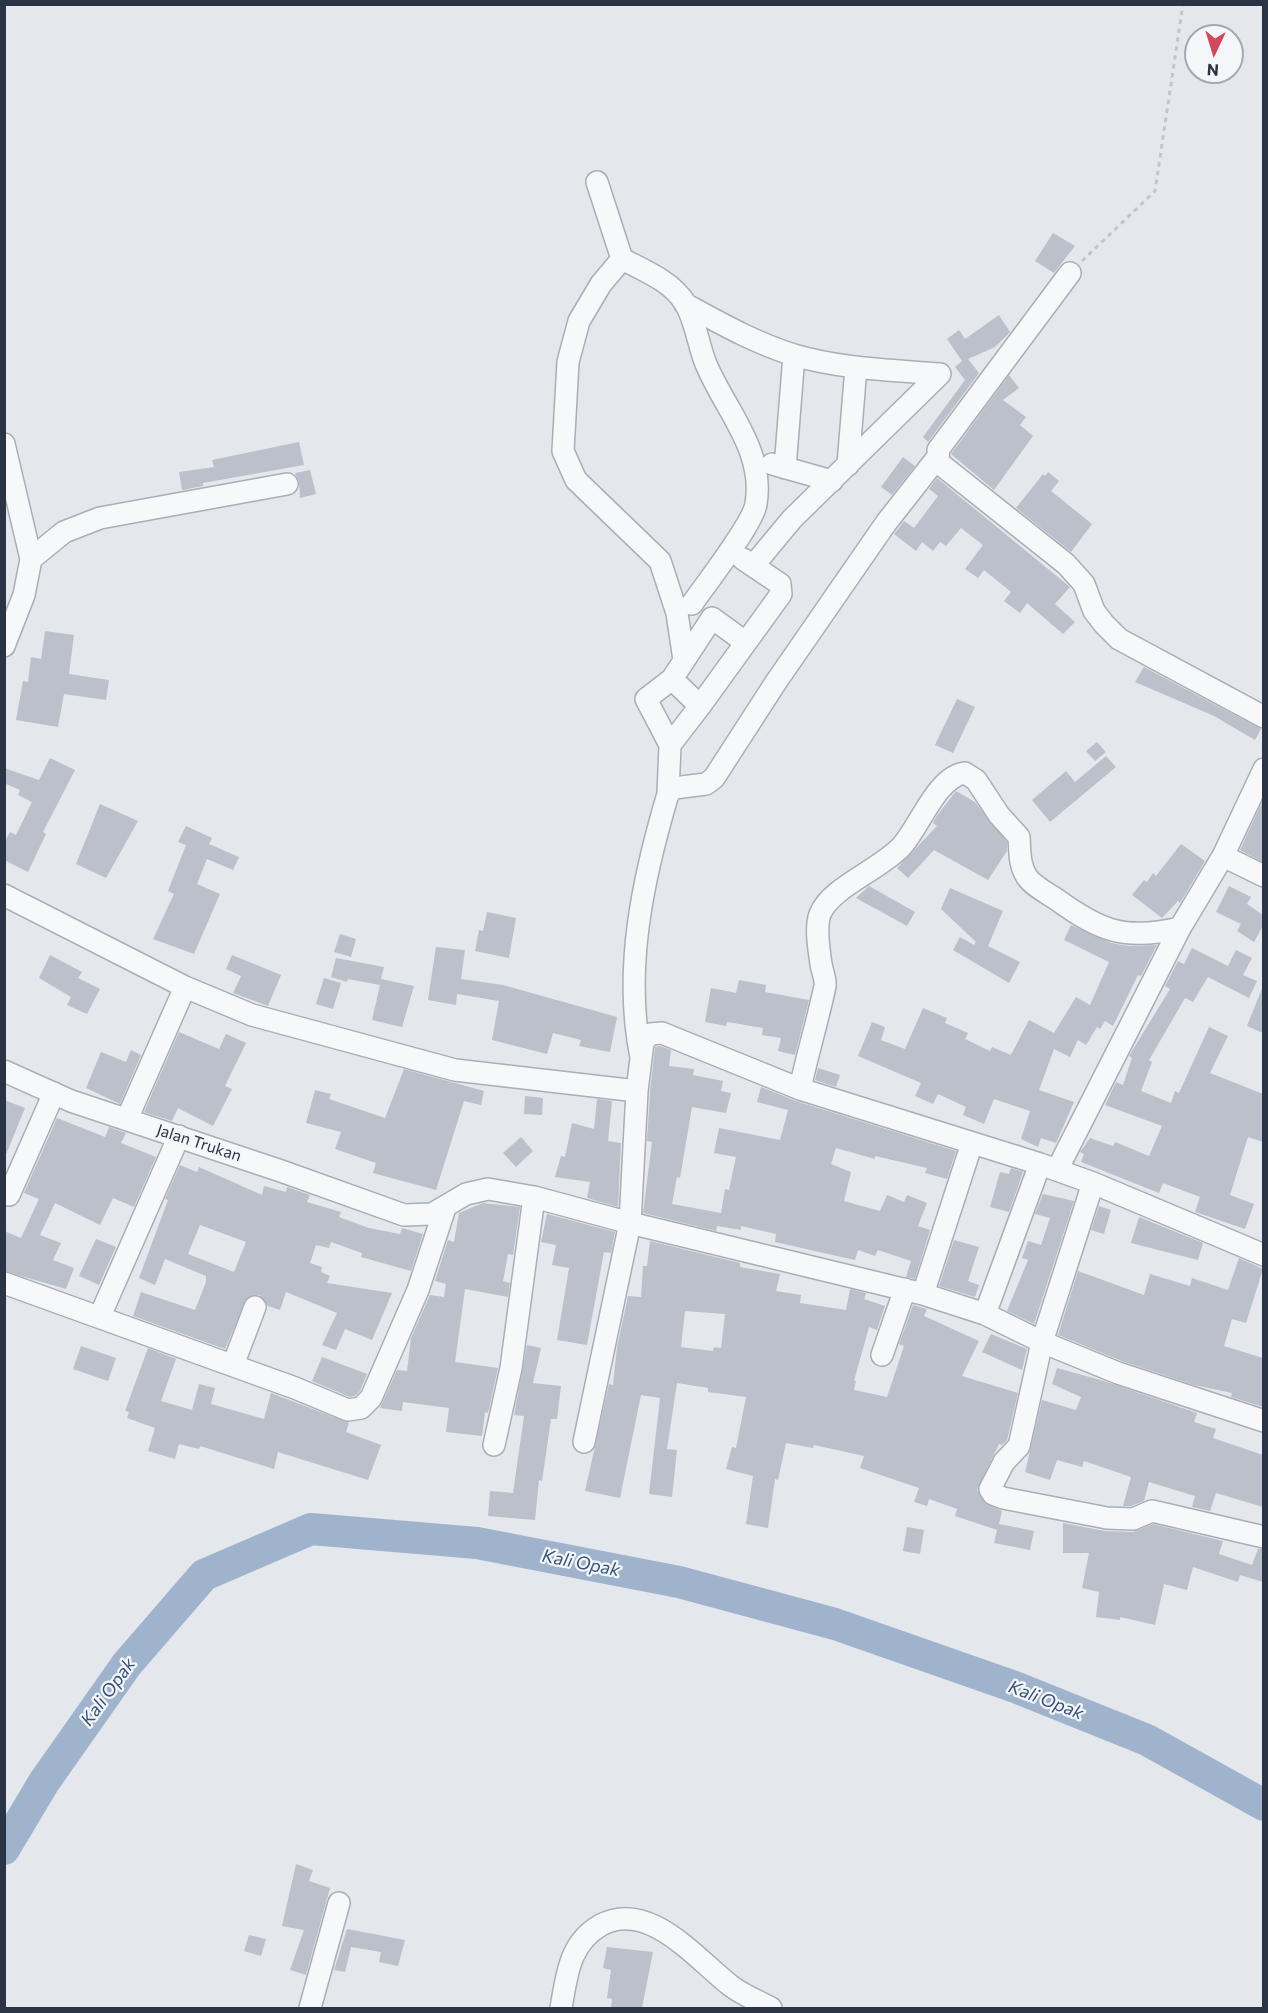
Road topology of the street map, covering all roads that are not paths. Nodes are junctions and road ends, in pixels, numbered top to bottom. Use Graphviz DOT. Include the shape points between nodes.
graph roads {
  1 [pos="597,182"];
  2 [pos="622,259"];
  3 [pos="1070,273"];
  4 [pos="686,304"];
  5 [pos="794,355"];
  6 [pos="856,367"];
  7 [pos="4,444"];
  8 [pos="859,445"];
  9 [pos="937,458"];
  10 [pos="754,459"];
  11 [pos="785,468"];
  12 [pos="832,481"];
  13 [pos="287,484"];
  14 [pos="729,551"];
  15 [pos="31,559"];
  16 [pos="753,566"];
  17 [pos="669,589"];
  18 [pos="692,604"];
  19 [pos="712,618"];
  20 [pos="745,642"];
  21 [pos="4,646"];
  22 [pos="684,660"];
  23 [pos="672,679"];
  24 [pos="700,706"];
  25 [pos="1263,717"];
  26 [pos="670,745"];
  27 [pos="1263,769"];
  28 [pos="668,794"];
  29 [pos="1223,856"];
  30 [pos="1263,876"];
  31 [pos="4,895"];
  32 [pos="1180,928"];
  33 [pos="185,987"];
  34 [pos="641,1058"];
  35 [pos="4,1071"];
  36 [pos="800,1089"];
  37 [pos="637,1091"];
  38 [pos="54,1093"];
  39 [pos="127,1119"];
  40 [pos="179,1136"];
  41 [pos="972,1143"];
  42 [pos="1049,1167"];
  43 [pos="1093,1183"];
  44 [pos="9,1195"];
  45 [pos="534,1197"];
  46 [pos="445,1208"];
  47 [pos="630,1223"];
  48 [pos="1263,1255"];
  49 [pos="4,1283"];
  50 [pos="914,1292"];
  51 [pos="255,1306"];
  52 [pos="985,1314"];
  53 [pos="100,1316"];
  54 [pos="1042,1342"];
  55 [pos="882,1354"];
  56 [pos="233,1365"];
  57 [pos="1263,1421"];
  58 [pos="584,1442"];
  59 [pos="494,1445"];
  60 [pos="1263,1537"];
  61 [pos="339,1904"];
  62 [pos="310,2008"];
  63 [pos="561,2008"];
  64 [pos="771,2008"];
  1 -- 2 [label="street"];
  2 -- 4 [label="street" via="663,279"];
  2 -- 17 [label="street" via="601,284 579,321 568,362 563,451 576,480 660,561"];
  3 -- 9 [label="street" via="938,450"];
  4 -- 5 [label="street" via="745,336"];
  4 -- 10 [label="street" via="706,365"];
  5 -- 6 [label="street"];
  5 -- 11 [label="street"];
  6 -- 8 [label="street"];
  6 -- 8 [label="street" via="940,374"];
  7 -- 15 [label="street"];
  8 -- 12 [label="street" via="848,465"];
  9 -- 25 [label="street" via="939,464 1066,564 1084,584 1094,611 1119,639"];
  9 -- 28 [label="street" via="886,523 714,778 706,784 674,788"];
  10 -- 11 [label="street"];
  10 -- 14 [label="street" via="756,506"];
  11 -- 12 [label="street"];
  12 -- 16 [label="street" via="792,519"];
  13 -- 15 [label="street" via="100,518 64,532"];
  14 -- 16 [label="street"];
  14 -- 18 [label="street"];
  15 -- 21 [label="street" via="24,595"];
  16 -- 20 [label="street" via="780,585 781,594"];
  17 -- 18 [label="street"];
  17 -- 22 [label="street"];
  18 -- 19 [label="street"];
  19 -- 20 [label="street"];
  19 -- 22 [label="street"];
  20 -- 24 [label="street"];
  22 -- 23 [label="street"];
  23 -- 24 [label="street"];
  23 -- 26 [label="street" via="646,699"];
  24 -- 26 [label="street"];
  26 -- 28 [label="street"];
  27 -- 29 [label="street"];
  28 -- 34 [label="street" via="642,897 637,940 633,1018"];
  29 -- 30 [label="street"];
  29 -- 32 [label="street"];
  31 -- 33 [label="street"];
  32 -- 36 [label="street" via="1158,933 1124,932 1089,923 1028,879 1020,857 1019,837 976,780 965,773 958,774 939,792 898,850 832,897 820,915 825,984"];
  32 -- 42 [label="street"];
  33 -- 37 [label="street" via="252,1015 455,1070"];
  33 -- 39 [label="street"];
  34 -- 36 [label="street" via="643,1042 651,1034 662,1034"];
  34 -- 37 [label="street"];
  35 -- 38 [label="street, Jalan Trukan"];
  36 -- 41 [label="street"];
  37 -- 47 [label="street"];
  38 -- 39 [label="street, Jalan Trukan"];
  38 -- 44 [label="street"];
  39 -- 40 [label="street, Jalan Trukan"];
  40 -- 46 [label="street, Jalan Trukan" via="394,1212 414,1216"];
  40 -- 53 [label="street"];
  41 -- 42 [label="street"];
  41 -- 50 [label="street"];
  42 -- 43 [label="street"];
  42 -- 52 [label="street"];
  43 -- 48 [label="street"];
  43 -- 54 [label="street"];
  45 -- 46 [label="street, Jalan Trukan" via="488,1189 466,1194"];
  45 -- 47 [label="street, Jalan Trukan"];
  45 -- 59 [label="street" via="511,1368"];
  46 -- 56 [label="street" via="418,1290 371,1398 361,1408 348,1410"];
  47 -- 50 [label="street, Jalan Trukan"];
  47 -- 58 [label="street"];
  49 -- 53 [label="street"];
  50 -- 52 [label="street, Jalan Trukan"];
  50 -- 55 [label="street"];
  51 -- 56 [label="street"];
  52 -- 54 [label="street, Jalan Trukan"];
  53 -- 56 [label="street"];
  54 -- 57 [label="street, Jalan Trukan" via="1119,1373"];
  54 -- 60 [label="street" via="1019,1446 995,1476 990,1489 993,1494 1107,1518 1133,1519 1152,1511"];
  61 -- 62 [label="street"];
  63 -- 64 [label="street" via="572,1953 598,1927 612,1919 628,1917 665,1933 733,1988"];
}
